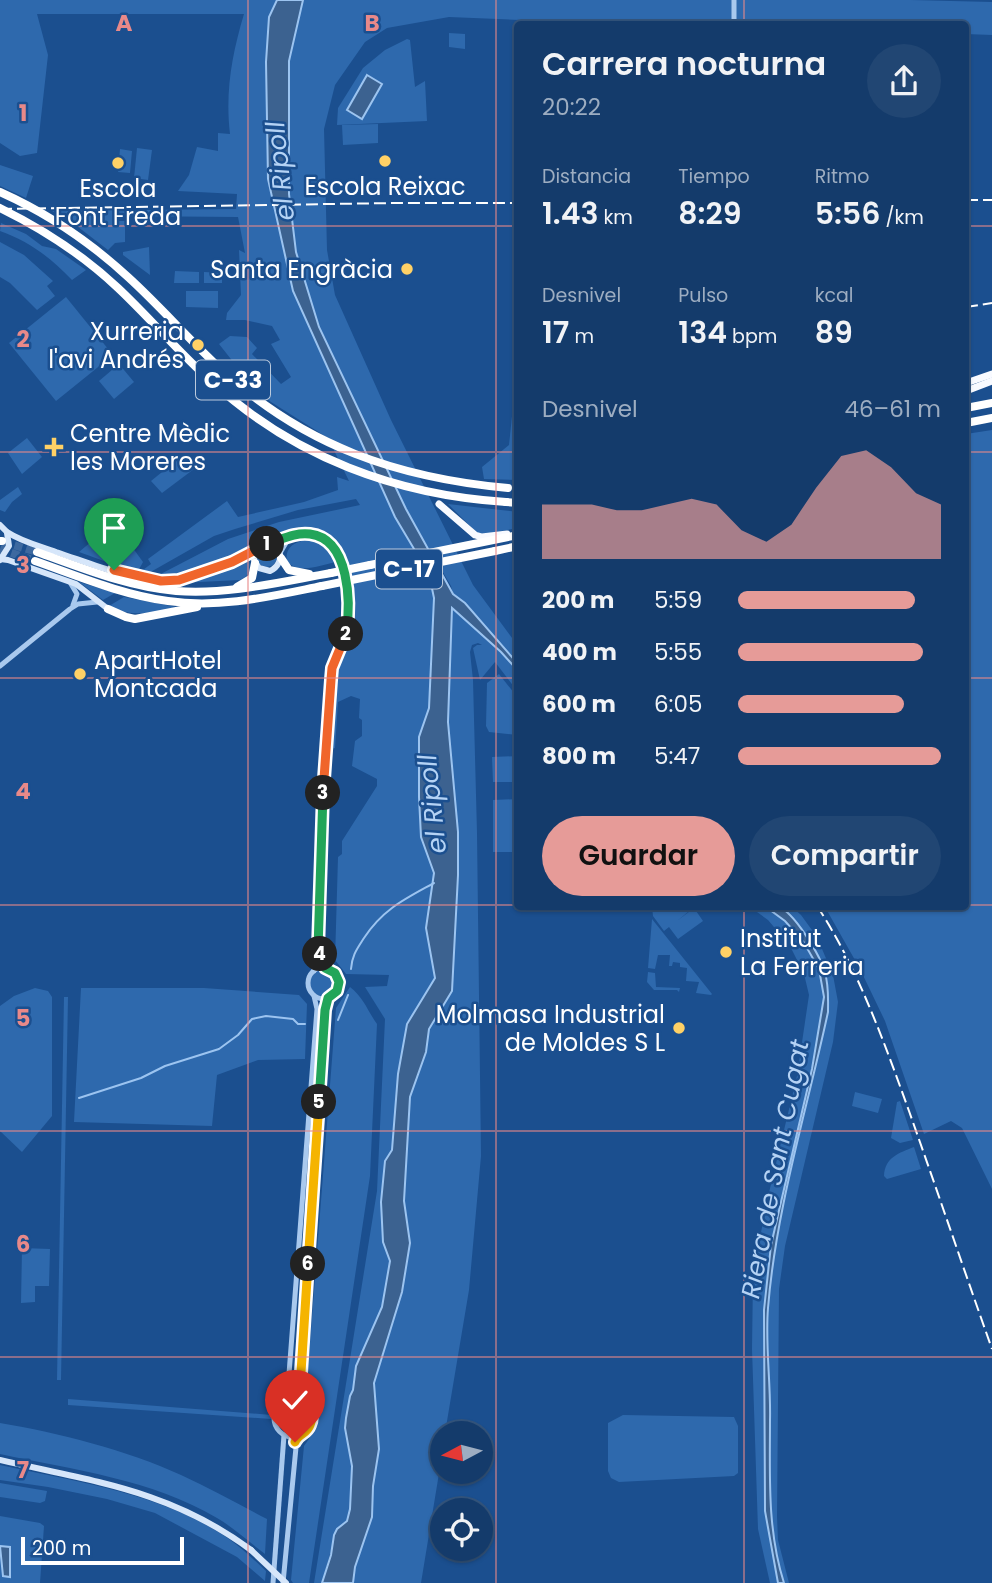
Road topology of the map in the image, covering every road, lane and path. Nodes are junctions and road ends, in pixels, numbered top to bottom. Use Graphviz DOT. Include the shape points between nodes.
graph roads {
  1 [pos="734,0"];
  2 [pos="734,21"];
  3 [pos="0,192"];
  4 [pos="0,208"];
  5 [pos="992,374"];
  6 [pos="992,381"];
  7 [pos="969,382"];
  8 [pos="969,390"];
  9 [pos="992,403"];
  10 [pos="969,407"];
  11 [pos="992,418"];
  12 [pos="969,422"];
  13 [pos="514,488"];
  14 [pos="514,503"];
  15 [pos="439,504"];
  16 [pos="0,525"];
  17 [pos="6,532"];
  18 [pos="514,533"];
  19 [pos="514,534"];
  20 [pos="290,536"];
  21 [pos="268,544"];
  22 [pos="514,547"];
  23 [pos="255,551"];
  24 [pos="280,555"];
  25 [pos="0,559"];
  26 [pos="255,562"];
  27 [pos="319,575"];
  28 [pos="69,581"];
  29 [pos="231,590"];
  30 [pos="97,602"];
  31 [pos="210,603"];
  32 [pos="70,609"];
  33 [pos="108,609"];
  34 [pos="0,666"];
  35 [pos="318,949"];
  36 [pos="325,968"];
  37 [pos="314,971"];
  38 [pos="314,996"];
  39 [pos="328,998"];
  40 [pos="287,1401"];
  41 [pos="302,1401"];
  42 [pos="285,1435"];
  43 [pos="297,1437"];
  44 [pos="0,1460"];
  45 [pos="273,1583"];
  46 [pos="284,1583"];
  1 -- 2 [label="street"];
  3 -- 13 [label="highway, C-33, bridge" via="95,248 222,371 293,424 349,452 402,471"];
  4 -- 14 [label="highway, C-33, bridge" via="86,261 212,383 288,439 376,480 455,498"];
  5 -- 7 [label="highway"];
  6 -- 8 [label="highway"];
  9 -- 10 [label="highway"];
  11 -- 12 [label="highway"];
  15 -- 18 [label="highway" via="475,535"];
  16 -- 17 [label="main road"];
  17 -- 23 [label="main road" via="103,568 161,581 208,572"];
  17 -- 25 [label="main road" via="9,546"];
  19 -- 27 [label="highway, C-17, bridge"];
  20 -- 21 [label="street"];
  20 -- 24 [label="street"];
  20 -- 35 [label="street" via="312,534 335,548 342,561 348,612 346,633 332,668"];
  21 -- 23 [label="main road"];
  21 -- 24 [label="main road"];
  22 -- 31 [label="highway, C-17, bridge" via="252,600"];
  23 -- 26 [label="main road"];
  24 -- 26 [label="main road" via="278,565 270,571"];
  24 -- 27 [label="highway" via="293,572"];
  25 -- 28 [label="main road"];
  26 -- 29 [label="highway" via="252,578"];
  27 -- 29 [label="highway, C-17"];
  28 -- 30 [label="main road"];
  28 -- 32 [label="street" via="77,596"];
  29 -- 31 [label="highway, C-17" via="148,587 36,557 149,598"];
  30 -- 32 [label="street"];
  30 -- 33 [label="main road"];
  31 -- 33 [label="highway, C-17" via="135,619"];
  32 -- 34 [label="street"];
  35 -- 36 [label="street"];
  35 -- 37 [label="street"];
  36 -- 37 [label="street"];
  36 -- 39 [label="street" via="335,973 339,982"];
  37 -- 38 [label="street" via="308,985"];
  38 -- 39 [label="street"];
  38 -- 40 [label="street" via="317,1009"];
  39 -- 41 [label="street" via="300,1374"];
  40 -- 41 [label="street"];
  40 -- 42 [label="street" via="276,1410 274,1419"];
  41 -- 43 [label="street" via="312,1420"];
  42 -- 43 [label="street"];
  42 -- 45 [label="street"];
  43 -- 46 [label="street"];
  44 -- 46 [label="main road, bridge" via="154,1497 208,1521 251,1550"];
}
